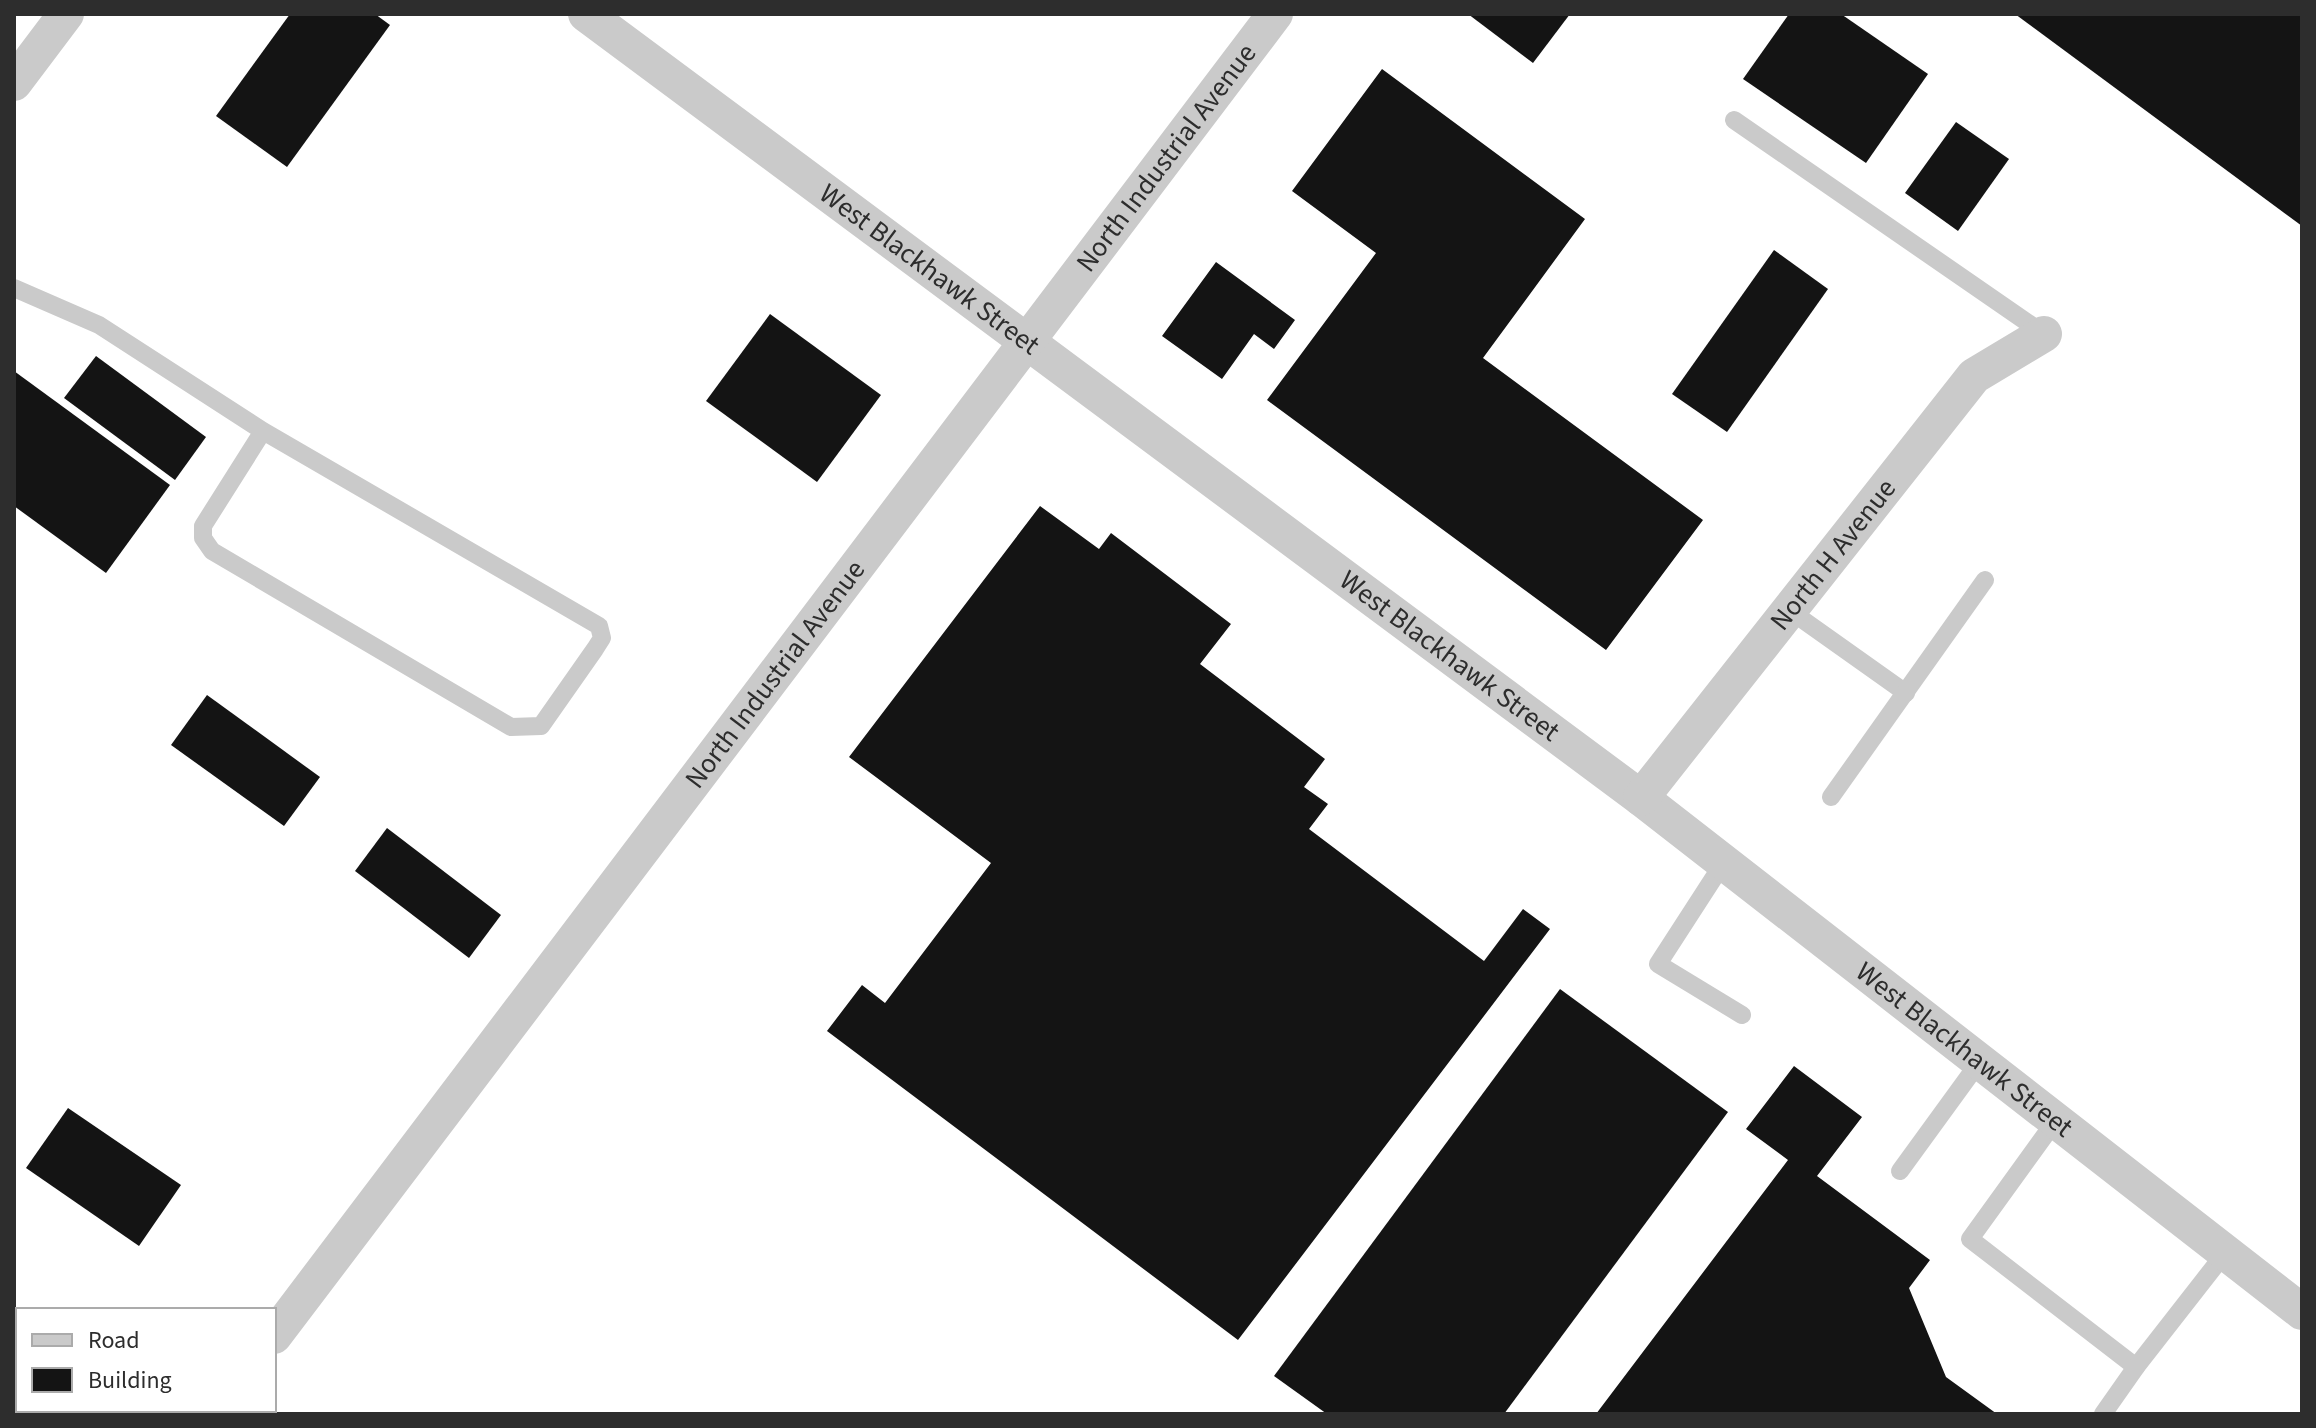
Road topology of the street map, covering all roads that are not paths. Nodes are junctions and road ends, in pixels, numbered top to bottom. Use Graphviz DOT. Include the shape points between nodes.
graph roads {
  1 [pos="66,14"];
  2 [pos="586,14"];
  3 [pos="1275,14"];
  4 [pos="14,83"];
  5 [pos="1734,120"];
  6 [pos="14,288"];
  7 [pos="2044,334"];
  8 [pos="1028,342"];
  9 [pos="263,431"];
  10 [pos="1985,580"];
  11 [pos="1789,610"];
  12 [pos="1906,693"];
  13 [pos="1831,797"];
  14 [pos="1641,798"];
  15 [pos="1724,862"];
  16 [pos="1742,1015"];
  17 [pos="1980,1061"];
  18 [pos="2056,1120"];
  19 [pos="1900,1171"];
  20 [pos="2225,1253"];
  21 [pos="2302,1312"];
  22 [pos="276,1333"];
  23 [pos="2136,1367"];
  24 [pos="2103,1414"];
  1 -- 4 [label="street"];
  2 -- 8 [label="street, West Blackhawk Street"];
  3 -- 8 [label="street, North Industrial Avenue"];
  5 -- 7 [label="lane"];
  6 -- 9 [label="lane" via="99,325"];
  7 -- 11 [label="street, North H Avenue" via="1974,376"];
  8 -- 14 [label="street, West Blackhawk Street"];
  8 -- 22 [label="street, North Industrial Avenue"];
  9 -- 9 [label="lane" via="203,526 203,538 212,551 511,727 541,726 602,638 599,626"];
  10 -- 12 [label="lane"];
  11 -- 12 [label="lane"];
  11 -- 14 [label="street, North H Avenue"];
  12 -- 13 [label="lane"];
  14 -- 15 [label="street, West Blackhawk Street"];
  15 -- 16 [label="lane" via="1658,964"];
  15 -- 17 [label="street, West Blackhawk Street"];
  17 -- 18 [label="street, West Blackhawk Street"];
  17 -- 19 [label="lane"];
  18 -- 20 [label="street, West Blackhawk Street"];
  18 -- 23 [label="lane" via="1970,1239"];
  20 -- 21 [label="street, West Blackhawk Street"];
  20 -- 23 [label="lane"];
  23 -- 24 [label="lane"];
}
